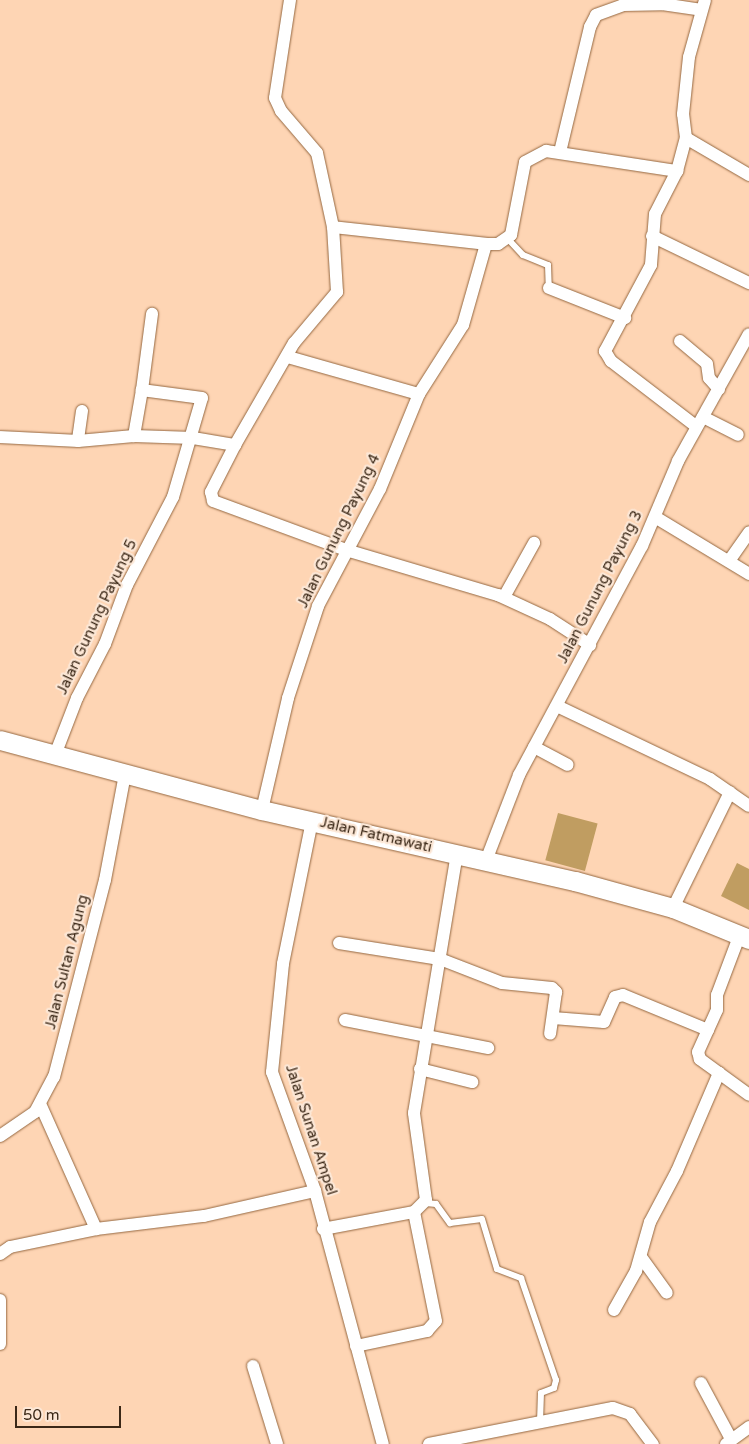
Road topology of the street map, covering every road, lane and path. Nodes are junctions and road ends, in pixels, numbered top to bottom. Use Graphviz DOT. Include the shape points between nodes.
graph roads {
  1 [pos="290,0"];
  2 [pos="703,5"];
  3 [pos="686,138"];
  4 [pos="560,152"];
  5 [pos="677,171"];
  6 [pos="749,175"];
  7 [pos="333,227"];
  8 [pos="652,236"];
  9 [pos="508,239"];
  10 [pos="486,244"];
  11 [pos="749,283"];
  12 [pos="549,288"];
  13 [pos="152,314"];
  14 [pos="625,318"];
  15 [pos="749,334"];
  16 [pos="680,341"];
  17 [pos="288,357"];
  18 [pos="719,389"];
  19 [pos="142,390"];
  20 [pos="419,394"];
  21 [pos="82,411"];
  22 [pos="700,422"];
  23 [pos="738,435"];
  24 [pos="134,436"];
  25 [pos="0,437"];
  26 [pos="193,438"];
  27 [pos="78,442"];
  28 [pos="235,445"];
  29 [pos="655,517"];
  30 [pos="749,532"];
  31 [pos="534,543"];
  32 [pos="346,550"];
  33 [pos="729,561"];
  34 [pos="749,574"];
  35 [pos="504,597"];
  36 [pos="590,645"];
  37 [pos="557,706"];
  38 [pos="0,740"];
  39 [pos="534,747"];
  40 [pos="55,755"];
  41 [pos="568,765"];
  42 [pos="125,774"];
  43 [pos="730,792"];
  44 [pos="749,806"];
  45 [pos="262,810"];
  46 [pos="312,821"];
  47 [pos="457,853"];
  48 [pos="486,858"];
  49 [pos="673,908"];
  50 [pos="744,937"];
  51 [pos="339,943"];
  52 [pos="440,959"];
  53 [pos="553,1018"];
  54 [pos="346,1020"];
  55 [pos="708,1030"];
  56 [pos="426,1033"];
  57 [pos="550,1034"];
  58 [pos="488,1048"];
  59 [pos="420,1069"];
  60 [pos="719,1073"];
  61 [pos="472,1082"];
  62 [pos="749,1095"];
  63 [pos="41,1106"];
  64 [pos="0,1136"];
  65 [pos="315,1191"];
  66 [pos="426,1203"];
  67 [pos="414,1212"];
  68 [pos="96,1229"];
  69 [pos="323,1229"];
  70 [pos="0,1254"];
  71 [pos="641,1257"];
  72 [pos="667,1293"];
  73 [pos="0,1300"];
  74 [pos="614,1310"];
  75 [pos="0,1344"];
  76 [pos="356,1346"];
  77 [pos="253,1366"];
  78 [pos="701,1383"];
  79 [pos="540,1422"];
  80 [pos="749,1427"];
  81 [pos="728,1442"];
  82 [pos="277,1444"];
  83 [pos="383,1444"];
  84 [pos="429,1444"];
  85 [pos="653,1444"];
  1 -- 7 [label="street" via="276,98 281,111 317,153"];
  2 -- 3 [label="street" via="684,92"];
  2 -- 4 [label="street" via="622,5 596,15 590,27"];
  3 -- 5 [label="street"];
  3 -- 6 [label="street"];
  4 -- 5 [label="street"];
  4 -- 9 [label="street" via="546,151 525,162"];
  5 -- 8 [label="street" via="656,214"];
  7 -- 10 [label="street"];
  7 -- 17 [label="street" via="337,292 308,322"];
  8 -- 11 [label="street"];
  8 -- 14 [label="street" via="651,266"];
  9 -- 10 [label="street"];
  9 -- 12 [label="lane" via="523,255 548,265"];
  10 -- 20 [label="street, Jalan Gunung Payung 4" via="463,325"];
  12 -- 14 [label="street"];
  13 -- 19 [label="street"];
  14 -- 22 [label="street" via="607,346 606,355"];
  15 -- 18 [label="street, Jalan Gunung Payung 3"];
  16 -- 18 [label="street" via="707,364 710,380"];
  17 -- 20 [label="street"];
  17 -- 28 [label="street"];
  18 -- 22 [label="street, Jalan Gunung Payung 3"];
  19 -- 24 [label="street"];
  19 -- 26 [label="street, Jalan Gunung Payung 5" via="202,398"];
  20 -- 32 [label="street, Jalan Gunung Payung 4" via="380,489"];
  21 -- 27 [label="street"];
  22 -- 23 [label="street"];
  22 -- 29 [label="street, Jalan Gunung Payung 3"];
  24 -- 26 [label="street"];
  24 -- 27 [label="street"];
  25 -- 27 [label="street"];
  26 -- 28 [label="street"];
  26 -- 40 [label="street, Jalan Gunung Payung 5" via="173,498 127,585 105,644 77,698"];
  28 -- 32 [label="street" via="211,492 213,501"];
  29 -- 33 [label="street"];
  29 -- 36 [label="street, Jalan Gunung Payung 3"];
  30 -- 33 [label="street"];
  31 -- 35 [label="street"];
  32 -- 35 [label="street"];
  32 -- 45 [label="street, Jalan Gunung Payung 4" via="318,606 304,648"];
  33 -- 34 [label="street"];
  35 -- 36 [label="street" via="550,619"];
  36 -- 37 [label="street, Jalan Gunung Payung 3"];
  37 -- 39 [label="street, Jalan Gunung Payung 3"];
  37 -- 43 [label="street"];
  38 -- 40 [label="main road, Jalan Fatmawati"];
  39 -- 41 [label="street"];
  39 -- 48 [label="street, Jalan Gunung Payung 3"];
  40 -- 42 [label="main road, Jalan Fatmawati"];
  42 -- 45 [label="main road, Jalan Fatmawati"];
  42 -- 63 [label="street, Jalan Sultan Agung" via="102,889 54,1077"];
  43 -- 44 [label="street"];
  43 -- 49 [label="street"];
  45 -- 46 [label="main road, Jalan Fatmawati"];
  46 -- 47 [label="main road, Jalan Fatmawati"];
  46 -- 65 [label="street, Jalan Sunan Ampel" via="283,964 272,1056 277,1087"];
  47 -- 48 [label="main road, Jalan Fatmawati"];
  47 -- 52 [label="street"];
  48 -- 49 [label="main road, Jalan Fatmawati"];
  49 -- 50 [label="main road, Jalan Fatmawati"];
  50 -- 55 [label="street"];
  51 -- 52 [label="street"];
  52 -- 53 [label="street" via="502,983 552,988 556,992"];
  52 -- 56 [label="street"];
  53 -- 55 [label="street" via="601,1021 615,997 624,994"];
  53 -- 57 [label="street"];
  54 -- 56 [label="street"];
  55 -- 60 [label="street" via="698,1056"];
  56 -- 58 [label="street"];
  56 -- 59 [label="street"];
  59 -- 61 [label="street"];
  59 -- 66 [label="street" via="414,1127"];
  60 -- 62 [label="street"];
  60 -- 71 [label="street" via="650,1222"];
  63 -- 64 [label="street, Jalan Sultan Agung"];
  63 -- 68 [label="street"];
  65 -- 68 [label="street" via="204,1216"];
  65 -- 69 [label="street, Jalan Sunan Ampel"];
  66 -- 67 [label="street"];
  66 -- 79 [label="lane" via="436,1204 450,1223 482,1219 497,1269 521,1278 556,1380 554,1388 540,1393"];
  67 -- 69 [label="street"];
  67 -- 76 [label="street" via="434,1325 427,1331"];
  68 -- 70 [label="street" via="10,1247"];
  69 -- 76 [label="street, Jalan Sunan Ampel"];
  71 -- 72 [label="street"];
  71 -- 74 [label="street"];
  73 -- 75 [label="street"];
  76 -- 83 [label="street, Jalan Sunan Ampel"];
  77 -- 82 [label="street"];
  78 -- 81 [label="street"];
  79 -- 84 [label="street"];
  79 -- 85 [label="street" via="620,1409 630,1414"];
  80 -- 81 [label="street"];
}
